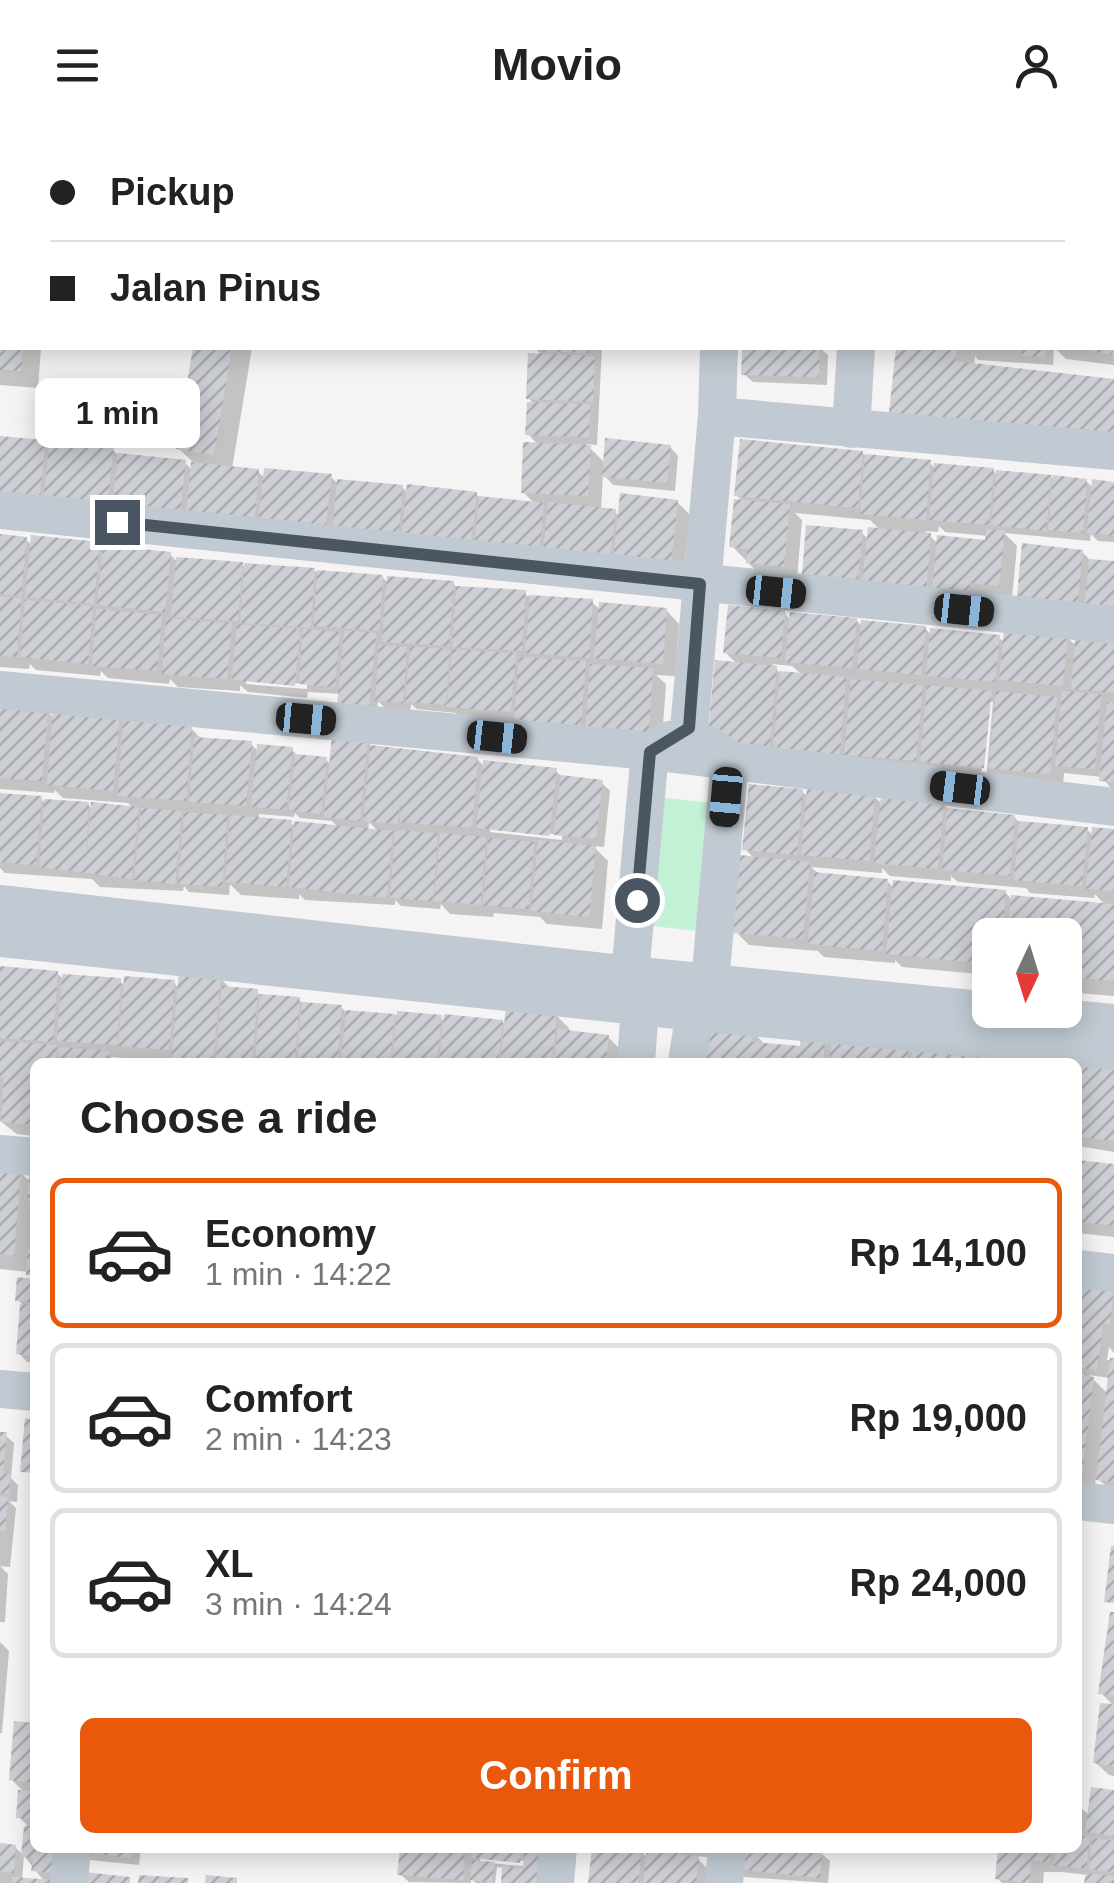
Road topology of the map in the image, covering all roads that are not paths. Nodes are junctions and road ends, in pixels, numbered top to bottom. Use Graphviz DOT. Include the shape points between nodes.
graph roads {
  1 [pos="719,350"];
  2 [pos="856,350"];
  3 [pos="717,416"];
  4 [pos="851,429"];
  5 [pos="1114,451"];
  6 [pos="0,510"];
  7 [pos="700,584"];
  8 [pos="1114,625"];
  9 [pos="0,690"];
  10 [pos="689,728"];
  11 [pos="650,752"];
  12 [pos="730,760"];
  13 [pos="1114,807"];
  14 [pos="0,904"];
  15 [pos="0,938"];
  16 [pos="200,942"];
  17 [pos="635,991"];
  18 [pos="702,997"];
  19 [pos="1096,1035"];
  20 [pos="636,1058"];
  21 [pos="688,1058"];
  22 [pos="0,1154"];
  23 [pos="30,1157"];
  24 [pos="1082,1270"];
  25 [pos="1114,1274"];
  26 [pos="0,1389"];
  27 [pos="30,1392"];
  28 [pos="1082,1502"];
  29 [pos="1114,1505"];
  30 [pos="72,1853"];
  31 [pos="558,1853"];
  32 [pos="727,1853"];
  33 [pos="69,1883"];
  34 [pos="555,1883"];
  35 [pos="724,1883"];
  1 -- 3 [label="street"];
  2 -- 4 [label="street"];
  3 -- 4 [label="street"];
  3 -- 7 [label="street"];
  4 -- 5 [label="street"];
  6 -- 7 [label="street"];
  7 -- 8 [label="street"];
  7 -- 10 [label="street"];
  9 -- 11 [label="street"];
  10 -- 11 [label="street"];
  10 -- 12 [label="street"];
  11 -- 12 [label="street"];
  11 -- 17 [label="street"];
  12 -- 13 [label="street"];
  12 -- 18 [label="street"];
  14 -- 16 [label="street"];
  15 -- 16 [label="street"];
  16 -- 17 [label="street"];
  17 -- 18 [label="street"];
  17 -- 20 [label="street"];
  18 -- 19 [label="street"];
  18 -- 21 [label="street"];
  22 -- 23 [label="street"];
  24 -- 25 [label="street"];
  26 -- 27 [label="street"];
  28 -- 29 [label="street"];
  30 -- 33 [label="street"];
  31 -- 34 [label="street"];
  32 -- 35 [label="street"];
}
